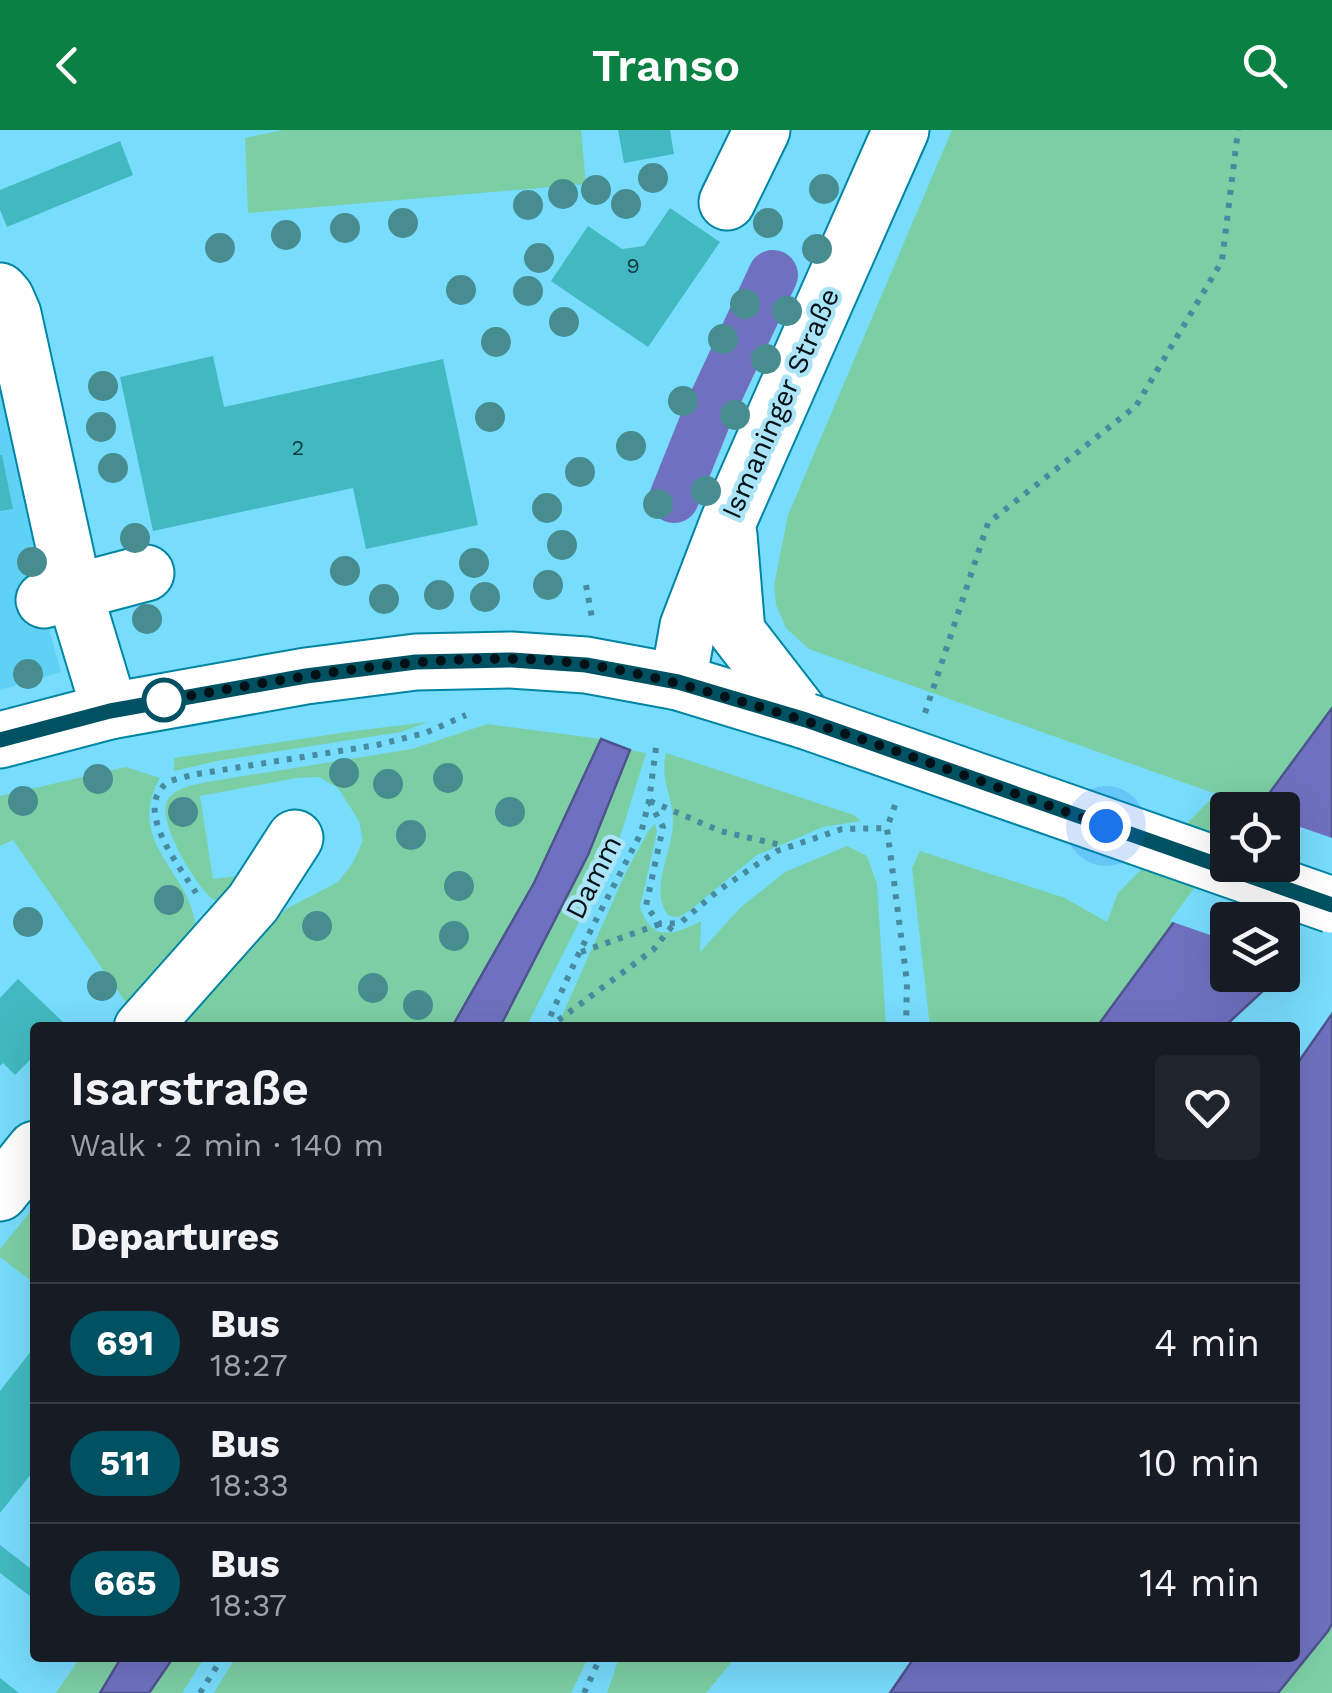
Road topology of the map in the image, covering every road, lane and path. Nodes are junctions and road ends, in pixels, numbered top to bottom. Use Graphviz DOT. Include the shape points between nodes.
graph roads {
  1 [pos="762,130"];
  2 [pos="901,130"];
  3 [pos="1238,130"];
  4 [pos="727,202"];
  5 [pos="0,291"];
  6 [pos="728,522"];
  7 [pos="146,573"];
  8 [pos="59,596"];
  9 [pos="678,682"];
  10 [pos="110,711"];
  11 [pos="806,720"];
  12 [pos="923,720"];
  13 [pos="0,740"];
  14 [pos="657,740"];
  15 [pos="899,792"];
  16 [pos="649,801"];
  17 [pos="887,828"];
  18 [pos="295,838"];
  19 [pos="789,846"];
  20 [pos="1332,905"];
  21 [pos="660,924"];
  22 [pos="674,924"];
  23 [pos="579,953"];
  24 [pos="147,1022"];
  25 [pos="549,1022"];
  26 [pos="554,1022"];
  27 [pos="906,1022"];
  28 [pos="30,1155"];
  29 [pos="0,1193"];
  30 [pos="219,1662"];
  31 [pos="598,1662"];
  32 [pos="200,1693"];
  33 [pos="584,1693"];
  1 -- 4 [label="main road"];
  2 -- 6 [label="main road, Ismaninger Straße"];
  3 -- 12 [label="path" via="1222,261 1136,406 988,524"];
  5 -- 8 [label="main road" via="14,314"];
  6 -- 9 [label="main road, Ismaninger Straße" via="688,626"];
  6 -- 11 [label="main road" via="736,632"];
  7 -- 8 [label="main road"];
  8 -- 10 [label="main road"];
  9 -- 10 [label="main road" via="547,660 416,662"];
  9 -- 11 [label="main road"];
  10 -- 13 [label="main road"];
  11 -- 20 [label="main road, bridge"];
  14 -- 16 [label="path, Damm"];
  15 -- 17 [label="path"];
  16 -- 19 [label="path" via="720,831"];
  16 -- 21 [label="path" via="663,827 646,906"];
  16 -- 23 [label="path, Damm" via="641,833"];
  17 -- 19 [label="path" via="842,829"];
  17 -- 27 [label="path"];
  18 -- 24 [label="main road" via="253,903"];
  19 -- 22 [label="path"];
  21 -- 22 [label="path"];
  21 -- 23 [label="path"];
  22 -- 26 [label="path" via="653,950"];
  23 -- 25 [label="path, Damm"];
  28 -- 29 [label="main road"];
  30 -- 32 [label="path"];
  31 -- 33 [label="path"];
}
